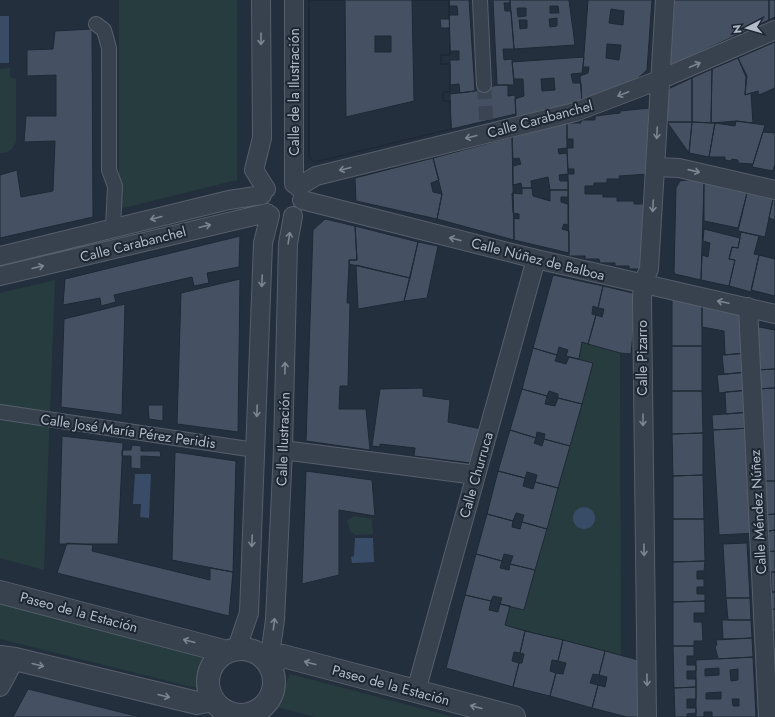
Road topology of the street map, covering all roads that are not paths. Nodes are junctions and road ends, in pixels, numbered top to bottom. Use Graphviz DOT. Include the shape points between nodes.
graph roads {
  1 [pos="261,0"];
  2 [pos="294,0"];
  3 [pos="480,0"];
  4 [pos="665,0"];
  5 [pos="96,24"];
  6 [pos="775,30"];
  7 [pos="659,80"];
  8 [pos="484,84"];
  9 [pos="656,167"];
  10 [pos="775,190"];
  11 [pos="298,191"];
  12 [pos="264,192"];
  13 [pos="269,214"];
  14 [pos="293,216"];
  15 [pos="113,228"];
  16 [pos="0,256"];
  17 [pos="536,259"];
  18 [pos="0,276"];
  19 [pos="643,283"];
  20 [pos="748,307"];
  21 [pos="775,314"];
  22 [pos="0,412"];
  23 [pos="255,450"];
  24 [pos="283,450"];
  25 [pos="476,475"];
  26 [pos="0,592"];
  27 [pos="232,650"];
  28 [pos="7,658"];
  29 [pos="269,663"];
  30 [pos="0,687"];
  31 [pos="416,691"];
  32 [pos="213,700"];
  33 [pos="249,715"];
  34 [pos="514,717"];
  35 [pos="647,717"];
  36 [pos="768,717"];
  1 -- 12 [label="street, one-way" via="262,138 254,170"];
  2 -- 11 [label="street, Calle de la Ilustración"];
  3 -- 8 [label="street"];
  4 -- 7 [label="street, Calle Pizarro"];
  5 -- 15 [label="street" via="104,30 109,48 109,170 115,186"];
  7 -- 6 [label="street, Calle Carabanchel, one-way"];
  7 -- 9 [label="street, Calle Pizarro, one-way"];
  7 -- 11 [label="street, Calle Carabanchel, one-way" via="575,112 316,176"];
  9 -- 10 [label="street, one-way" via="679,168"];
  9 -- 19 [label="street, Calle Pizarro, one-way" via="649,269"];
  11 -- 12 [label="street" via="284,180 273,182"];
  11 -- 14 [label="street" via="298,210"];
  17 -- 11 [label="street, Calle Núñez de Balboa, one-way"];
  12 -- 13 [label="street" via="263,205"];
  12 -- 15 [label="street, Calle Carabanchel, one-way"];
  13 -- 14 [label="street" via="280,219"];
  18 -- 13 [label="street, Calle Carabanchel, one-way"];
  13 -- 23 [label="street, Calle Ilustración, one-way" via="263,243"];
  24 -- 14 [label="street, Calle Ilustración, one-way" via="288,244"];
  15 -- 16 [label="street, Calle Carabanchel"];
  17 -- 19 [label="street, Calle Núñez de Balboa"];
  17 -- 25 [label="street, Calle Churruca"];
  20 -- 19 [label="street, Calle Núñez de Balboa, one-way"];
  19 -- 35 [label="street, Calle Pizarro, one-way"];
  20 -- 21 [label="street, Calle Núñez de Balboa"];
  20 -- 36 [label="street, Calle Méndez Núñez"];
  22 -- 23 [label="street, Calle José María Pérez Peridis"];
  23 -- 27 [label="street, Calle Ilustración, one-way" via="249,613"];
  24 -- 25 [label="street"];
  29 -- 24 [label="street, Calle Ilustración, one-way" via="275,620"];
  25 -- 31 [label="street, Calle Churruca"];
  27 -- 26 [label="street, Paseo de la Estación, one-way"];
  27 -- 29 [label="street" via="249,649 260,654"];
  27 -- 32 [label="street" via="218,658 210,673 209,690"];
  28 -- 30 [label="street"];
  28 -- 32 [label="street, one-way" via="197,704"];
  31 -- 29 [label="street, Paseo de la Estación, one-way" via="283,656"];
  29 -- 33 [label="street" via="275,687 271,698 264,707"];
  34 -- 31 [label="street, Paseo de la Estación, one-way"];
  32 -- 33 [label="street" via="218,706"];
}
